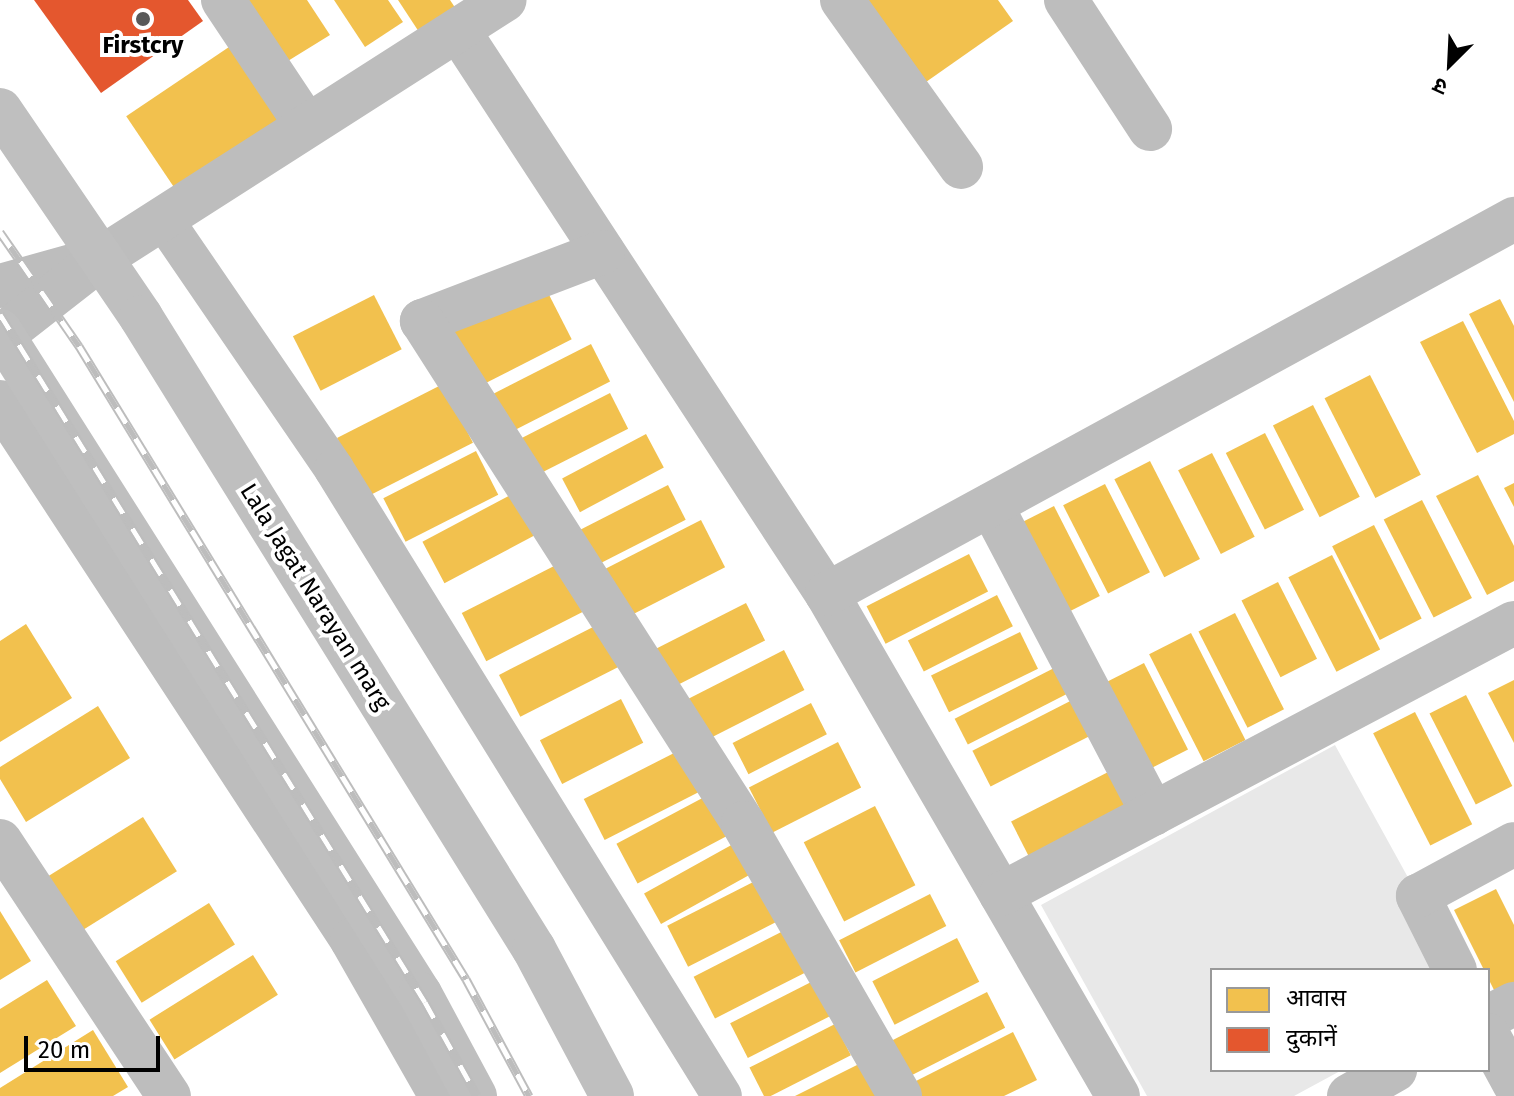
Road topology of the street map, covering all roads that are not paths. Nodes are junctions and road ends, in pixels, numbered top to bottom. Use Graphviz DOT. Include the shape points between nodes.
graph roads {
  1 [pos="223,0"];
  2 [pos="505,0"];
  3 [pos="842,0"];
  4 [pos="1066,0"];
  5 [pos="458,30"];
  6 [pos="0,110"];
  7 [pos="307,126"];
  8 [pos="1150,129"];
  9 [pos="961,167"];
  10 [pos="163,219"];
  11 [pos="1514,219"];
  12 [pos="603,252"];
  13 [pos="101,258"];
  14 [pos="0,286"];
  15 [pos="1,335"];
  16 [pos="0,402"];
  17 [pos="991,505"];
  18 [pos="827,594"];
  19 [pos="1514,623"];
  20 [pos="1153,814"];
  21 [pos="0,841"];
  22 [pos="1514,844"];
  23 [pos="1001,894"];
  24 [pos="1454,968"];
  25 [pos="1514,1004"];
  26 [pos="1490,1016"];
  27 [pos="1490,1039"];
  28 [pos="1391,1072"];
  29 [pos="1514,1083"];
  30 [pos="169,1096"];
  31 [pos="441,1096"];
  32 [pos="475,1096"];
  33 [pos="612,1096"];
  34 [pos="722,1096"];
  35 [pos="900,1096"];
  36 [pos="1118,1096"];
  37 [pos="1349,1096"];
  1 -- 7 [label="street"];
  2 -- 5 [label="street"];
  3 -- 9 [label="street"];
  4 -- 8 [label="street"];
  5 -- 7 [label="street"];
  5 -- 12 [label="street"];
  6 -- 13 [label="main road, Lala Jagat Narayan marg"];
  7 -- 10 [label="street"];
  10 -- 13 [label="street"];
  10 -- 34 [label="street" via="334,469"];
  11 -- 17 [label="street"];
  12 -- 18 [label="street"];
  12 -- 35 [label="street" via="422,321 743,823"];
  13 -- 14 [label="street"];
  13 -- 15 [label="street"];
  13 -- 33 [label="main road, Lala Jagat Narayan marg" via="534,949"];
  15 -- 32 [label="main road" via="420,994"];
  16 -- 31 [label="street" via="352,940"];
  17 -- 18 [label="street"];
  17 -- 20 [label="street"];
  18 -- 23 [label="street"];
  19 -- 20 [label="street"];
  20 -- 23 [label="street"];
  21 -- 30 [label="street"];
  22 -- 24 [label="street" via="1418,896"];
  23 -- 36 [label="street"];
  25 -- 26 [label="street"];
  27 -- 29 [label="street"];
  28 -- 37 [label="street"];
}
